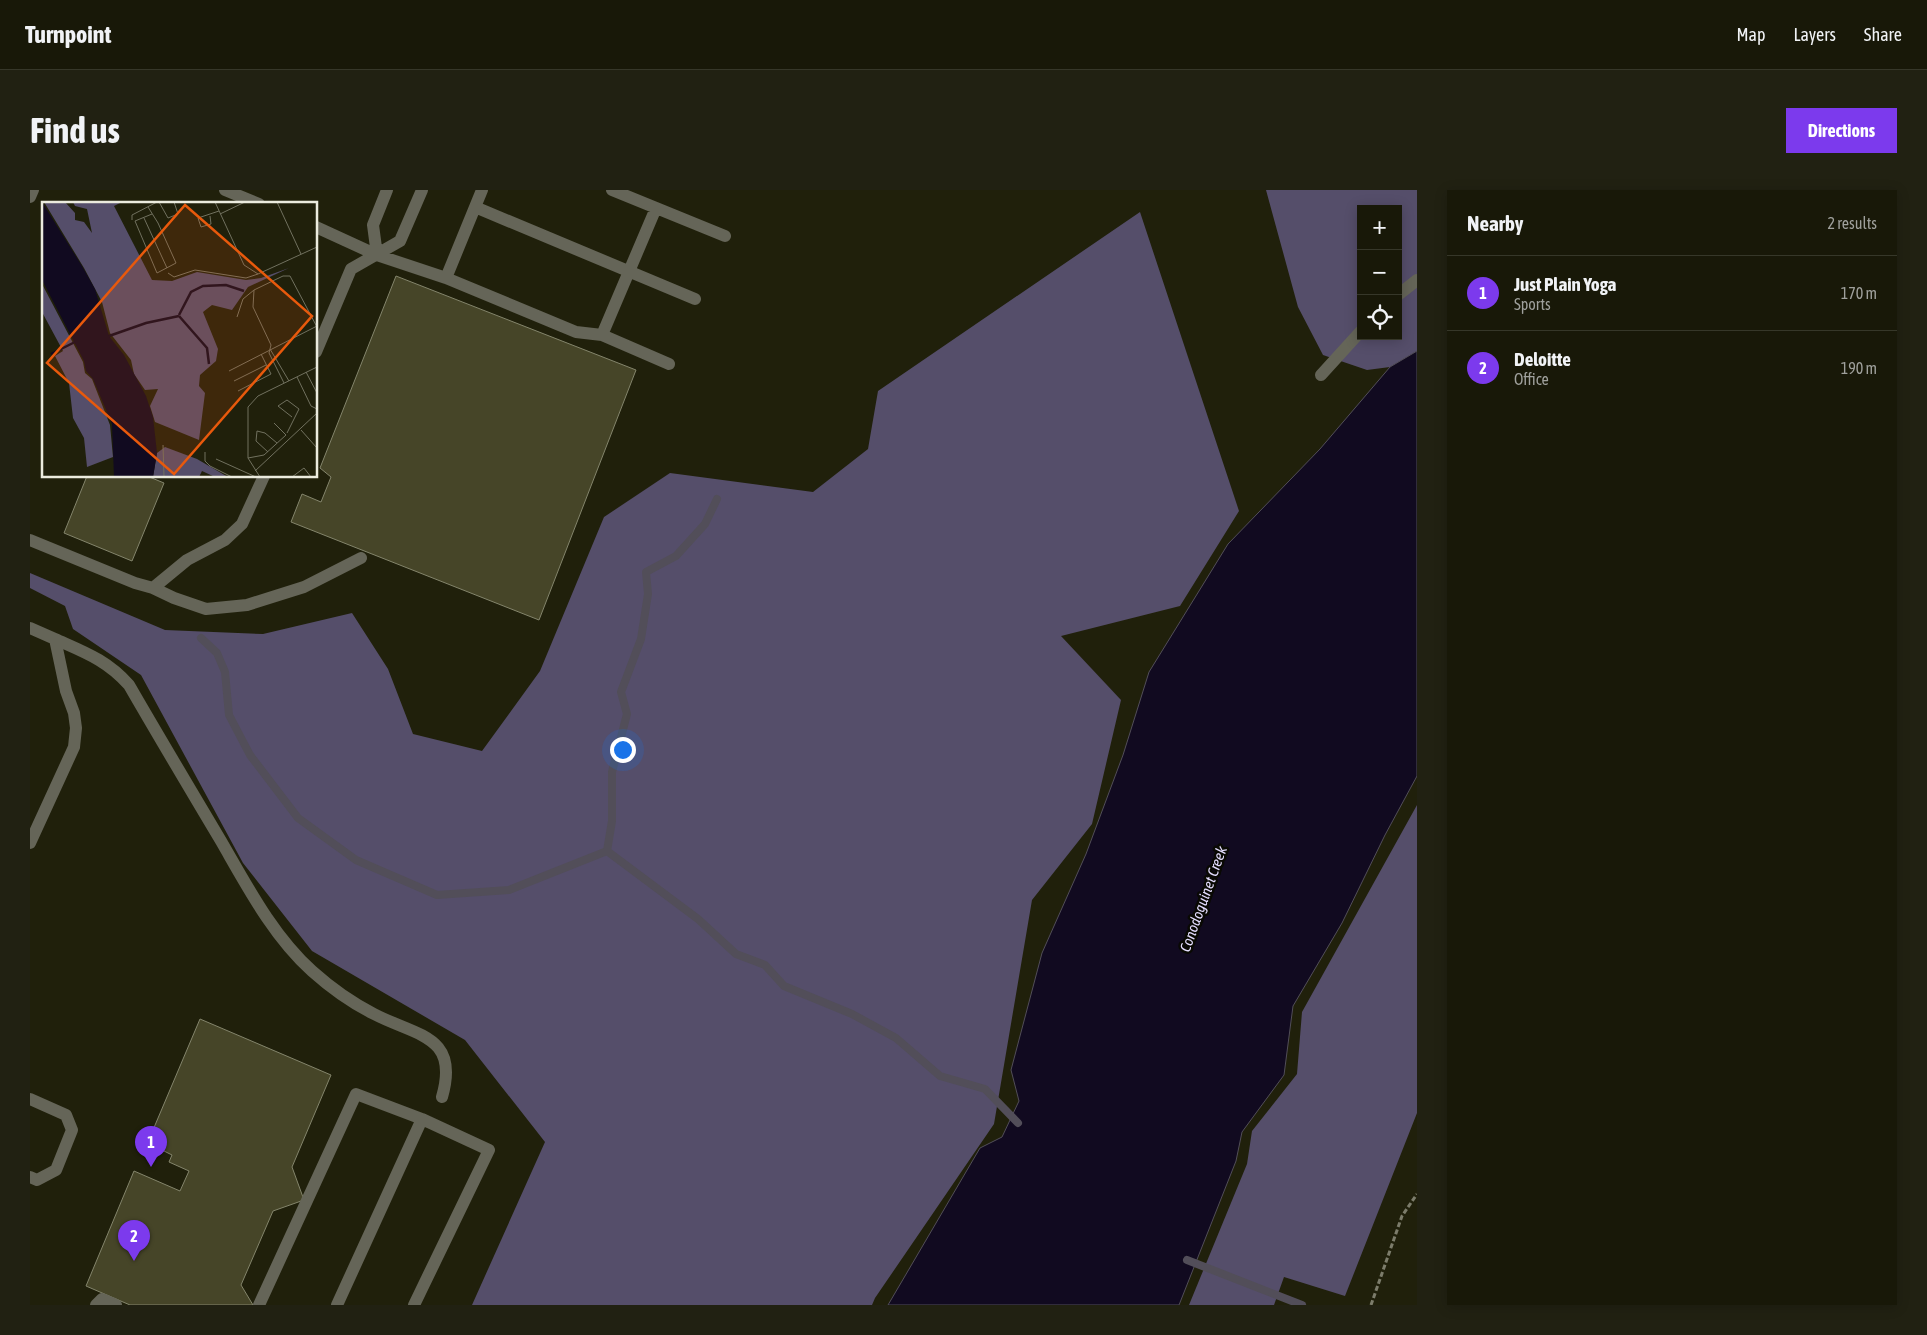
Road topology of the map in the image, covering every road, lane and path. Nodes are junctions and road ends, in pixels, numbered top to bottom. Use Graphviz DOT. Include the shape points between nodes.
graph roads {
  1 [pos="33,190"];
  2 [pos="225,190"];
  3 [pos="387,190"];
  4 [pos="422,190"];
  5 [pos="482,190"];
  6 [pos="612,190"];
  7 [pos="30,197"];
  8 [pos="254,202"];
  9 [pos="475,208"];
  10 [pos="656,208"];
  11 [pos="318,229"];
  12 [pos="726,236"];
  13 [pos="377,255"];
  14 [pos="629,271"];
  15 [pos="446,278"];
  16 [pos="1417,280"];
  17 [pos="1402,292"];
  18 [pos="695,300"];
  19 [pos="602,334"];
  20 [pos="1357,335"];
  21 [pos="318,347"];
  22 [pos="669,364"];
  23 [pos="1321,374"];
  24 [pos="263,478"];
  25 [pos="30,540"];
  26 [pos="361,558"];
  27 [pos="153,588"];
  28 [pos="30,628"];
  29 [pos="55,639"];
  30 [pos="30,842"];
  31 [pos="442,1096"];
  32 [pos="30,1099"];
  33 [pos="422,1119"];
  34 [pos="30,1177"];
  35 [pos="1417,1194"];
  36 [pos="96,1305"];
  37 [pos="116,1305"];
  38 [pos="259,1305"];
  39 [pos="337,1305"];
  40 [pos="414,1305"];
  41 [pos="1371,1305"];
  1 -- 7 [label="street"];
  2 -- 8 [label="street"];
  3 -- 13 [label="street" via="373,225"];
  4 -- 13 [label="street" via="400,241"];
  5 -- 9 [label="street"];
  6 -- 10 [label="street"];
  9 -- 14 [label="street"];
  9 -- 15 [label="street"];
  10 -- 12 [label="street"];
  10 -- 14 [label="street"];
  11 -- 13 [label="street"];
  13 -- 15 [label="street"];
  13 -- 21 [label="street" via="351,269"];
  14 -- 18 [label="street"];
  14 -- 19 [label="street"];
  15 -- 19 [label="street" via="576,332"];
  16 -- 17 [label="street"];
  19 -- 22 [label="street"];
  20 -- 23 [label="street"];
  24 -- 27 [label="street" via="242,524 225,540 187,560"];
  25 -- 27 [label="street"];
  26 -- 27 [label="street" via="304,587 248,605 206,609"];
  28 -- 29 [label="street"];
  29 -- 30 [label="street" via="76,728 74,747"];
  29 -- 31 [label="street" via="99,658 128,684 249,889 279,934 311,970 338,992 374,1014 435,1043 447,1067"];
  32 -- 34 [label="street" via="66,1115 72,1130 56,1170 37,1180"];
  33 -- 38 [label="street" via="356,1094"];
  33 -- 39 [label="street"];
  33 -- 40 [label="street" via="489,1150"];
  35 -- 41 [label="path" via="1402,1216"];
  36 -- 37 [label="street" via="102,1298"];
}
